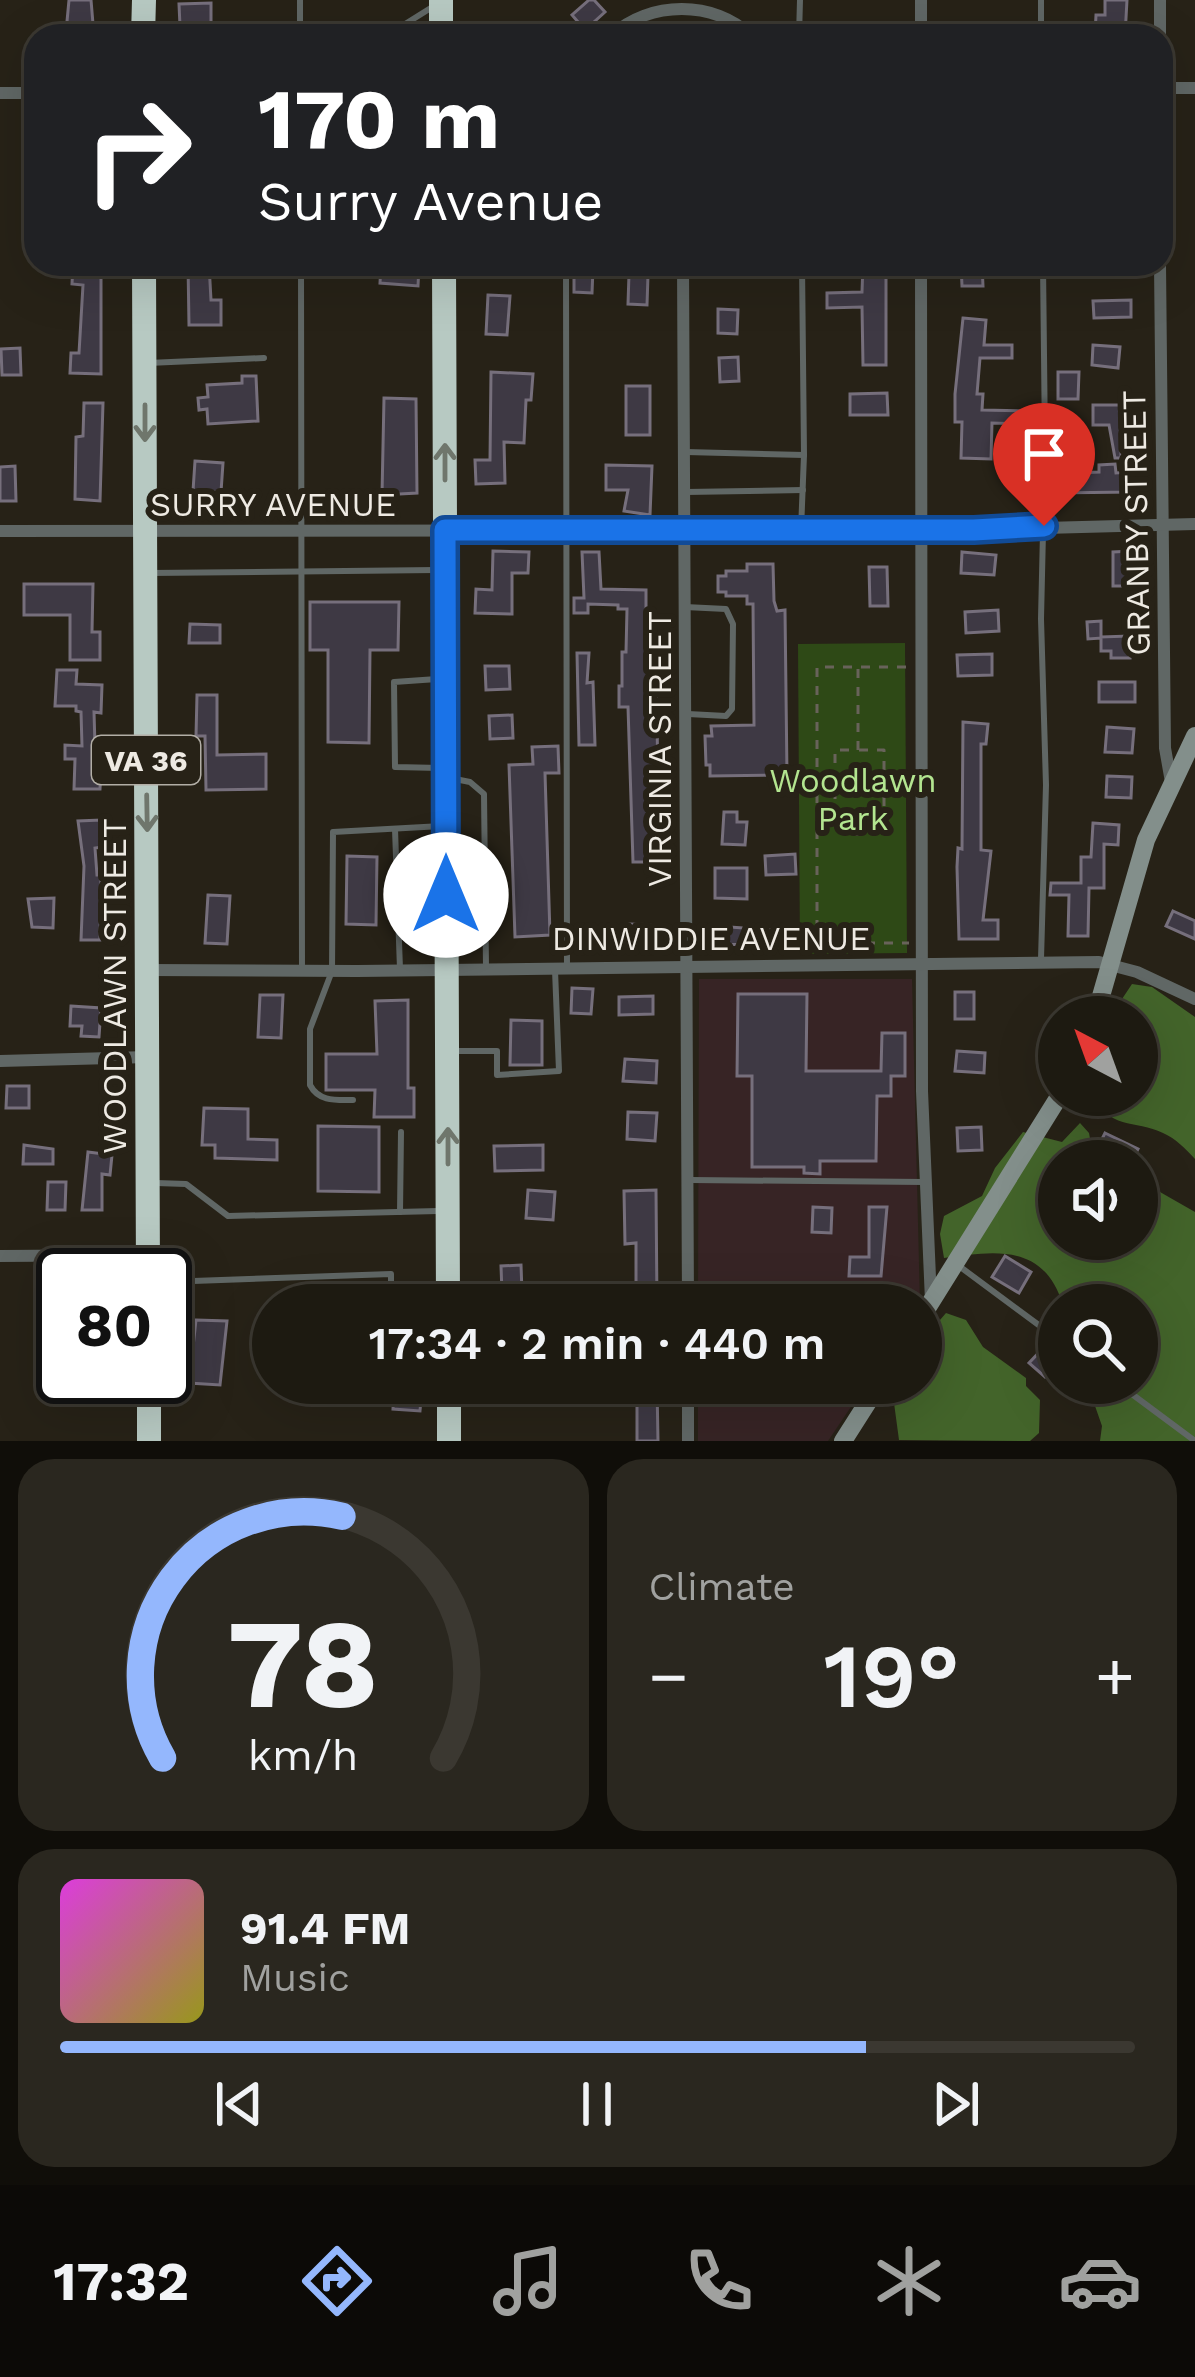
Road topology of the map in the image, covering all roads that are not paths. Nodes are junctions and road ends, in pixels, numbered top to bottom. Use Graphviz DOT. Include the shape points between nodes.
graph roads {
  1 [pos="681,0"];
  2 [pos="441,1"];
  3 [pos="405,24"];
  4 [pos="625,24"];
  5 [pos="737,24"];
  6 [pos="144,276"];
  7 [pos="301,276"];
  8 [pos="444,276"];
  9 [pos="566,276"];
  10 [pos="683,276"];
  11 [pos="802,276"];
  12 [pos="921,276"];
  13 [pos="1043,276"];
  14 [pos="1160,276"];
  15 [pos="264,358"];
  16 [pos="145,364"];
  17 [pos="686,452"];
  18 [pos="804,455"];
  19 [pos="803,490"];
  20 [pos="686,492"];
  21 [pos="1162,524"];
  22 [pos="1195,524"];
  23 [pos="1044,526"];
  24 [pos="564,529"];
  25 [pos="686,529"];
  26 [pos="445,530"];
  27 [pos="801,530"];
  28 [pos="923,530"];
  29 [pos="0,531"];
  30 [pos="146,531"];
  31 [pos="302,532"];
  32 [pos="302,569"];
  33 [pos="445,570"];
  34 [pos="146,573"];
  35 [pos="685,607"];
  36 [pos="446,679"];
  37 [pos="685,714"];
  38 [pos="1195,736"];
  39 [pos="446,772"];
  40 [pos="1171,782"];
  41 [pos="395,829"];
  42 [pos="446,836"];
  43 [pos="486,851"];
  44 [pos="1041,963"];
  45 [pos="923,964"];
  46 [pos="1112,964"];
  47 [pos="561,966"];
  48 [pos="687,966"];
  49 [pos="447,967"];
  50 [pos="486,967"];
  51 [pos="400,969"];
  52 [pos="147,970"];
  53 [pos="302,971"];
  54 [pos="332,971"];
  55 [pos="1102,996"];
  56 [pos="1195,999"];
  57 [pos="448,1051"];
  58 [pos="148,1057"];
  59 [pos="0,1061"];
  60 [pos="353,1100"];
  61 [pos="1047,1116"];
  62 [pos="400,1132"];
  63 [pos="687,1180"];
  64 [pos="926,1181"];
  65 [pos="148,1183"];
  66 [pos="448,1211"];
  67 [pos="400,1212"];
  68 [pos="148,1248"];
  69 [pos="0,1256"];
  70 [pos="36,1258"];
  71 [pos="956,1264"];
  72 [pos="192,1281"];
  73 [pos="392,1284"];
  74 [pos="448,1284"];
  75 [pos="688,1284"];
  76 [pos="926,1284"];
  77 [pos="942,1285"];
  78 [pos="1038,1325"];
  79 [pos="149,1404"];
  80 [pos="448,1404"];
  81 [pos="688,1404"];
  82 [pos="869,1404"];
  83 [pos="1145,1404"];
  84 [pos="852,1438"];
  85 [pos="149,1441"];
  86 [pos="449,1441"];
  87 [pos="688,1441"];
  88 [pos="1195,1441"];
  1 -- 4 [label="street" via="642,10"];
  1 -- 5 [label="street" via="718,8"];
  2 -- 3 [label="lane"];
  6 -- 16 [label="highway, WOODLAWN STREET / VA 36"];
  7 -- 31 [label="lane"];
  26 -- 8 [label="highway, one-way"];
  9 -- 24 [label="lane"];
  10 -- 17 [label="street, VIRGINIA STREET"];
  11 -- 18 [label="lane"];
  12 -- 28 [label="street"];
  13 -- 23 [label="lane"];
  14 -- 21 [label="street, GRANBY STREET"];
  15 -- 16 [label="lane"];
  16 -- 30 [label="highway, WOODLAWN STREET / VA 36, one-way"];
  17 -- 18 [label="lane"];
  17 -- 20 [label="street, VIRGINIA STREET"];
  18 -- 19 [label="lane"];
  19 -- 20 [label="lane"];
  19 -- 27 [label="lane"];
  20 -- 25 [label="street, VIRGINIA STREET"];
  21 -- 22 [label="street, SURRY AVENUE"];
  21 -- 23 [label="street, SURRY AVENUE"];
  21 -- 40 [label="street, GRANBY STREET"];
  23 -- 28 [label="street, SURRY AVENUE"];
  23 -- 44 [label="lane"];
  24 -- 25 [label="street, SURRY AVENUE"];
  24 -- 26 [label="street, SURRY AVENUE"];
  24 -- 47 [label="lane"];
  25 -- 27 [label="street, SURRY AVENUE"];
  25 -- 35 [label="street, VIRGINIA STREET"];
  26 -- 31 [label="street, SURRY AVENUE"];
  26 -- 33 [label="highway"];
  27 -- 28 [label="street, SURRY AVENUE"];
  28 -- 45 [label="street"];
  29 -- 30 [label="street, SURRY AVENUE"];
  30 -- 31 [label="street, SURRY AVENUE"];
  30 -- 34 [label="highway, WOODLAWN STREET / VA 36"];
  31 -- 32 [label="lane"];
  32 -- 33 [label="lane"];
  32 -- 34 [label="lane"];
  32 -- 53 [label="lane"];
  33 -- 36 [label="highway"];
  34 -- 52 [label="highway, WOODLAWN STREET / VA 36, one-way"];
  35 -- 37 [label="street, VIRGINIA STREET"];
  35 -- 37 [label="lane" via="726,609 733,624 729,713"];
  36 -- 39 [label="highway"];
  36 -- 39 [label="lane" via="394,682 394,767"];
  37 -- 48 [label="street, VIRGINIA STREET"];
  38 -- 40 [label="street"];
  39 -- 42 [label="highway"];
  39 -- 43 [label="lane" via="484,794"];
  40 -- 46 [label="street"];
  41 -- 42 [label="lane"];
  41 -- 51 [label="lane"];
  41 -- 54 [label="lane" via="333,832"];
  42 -- 43 [label="lane"];
  42 -- 49 [label="highway"];
  43 -- 50 [label="lane"];
  44 -- 45 [label="street, DINWIDDIE AVENUE"];
  44 -- 46 [label="street, DINWIDDIE AVENUE"];
  45 -- 48 [label="street, DINWIDDIE AVENUE"];
  45 -- 64 [label="street"];
  46 -- 55 [label="street"];
  46 -- 56 [label="street, DINWIDDIE AVENUE"];
  47 -- 48 [label="street, DINWIDDIE AVENUE"];
  47 -- 50 [label="street, DINWIDDIE AVENUE"];
  47 -- 57 [label="lane" via="559,1071 497,1075 497,1051"];
  48 -- 63 [label="street, VIRGINIA STREET"];
  49 -- 50 [label="street, DINWIDDIE AVENUE"];
  49 -- 51 [label="street, DINWIDDIE AVENUE"];
  49 -- 57 [label="highway"];
  51 -- 54 [label="street, DINWIDDIE AVENUE"];
  52 -- 53 [label="street, DINWIDDIE AVENUE"];
  52 -- 58 [label="highway, WOODLAWN STREET / VA 36"];
  53 -- 54 [label="street, DINWIDDIE AVENUE"];
  54 -- 60 [label="lane" via="310,1029 310,1085 326,1100"];
  66 -- 57 [label="highway, one-way"];
  58 -- 59 [label="street"];
  58 -- 65 [label="highway, WOODLAWN STREET / VA 36"];
  61 -- 71 [label="street"];
  62 -- 67 [label="lane"];
  63 -- 64 [label="lane"];
  63 -- 75 [label="street, VIRGINIA STREET"];
  64 -- 76 [label="street"];
  65 -- 67 [label="lane" via="186,1184 228,1216"];
  65 -- 68 [label="highway, WOODLAWN STREET / VA 36"];
  66 -- 67 [label="lane"];
  66 -- 74 [label="highway"];
  69 -- 70 [label="street"];
  71 -- 77 [label="street"];
  71 -- 78 [label="lane"];
  72 -- 73 [label="lane" via="391,1274"];
  79 -- 85 [label="highway"];
  80 -- 86 [label="highway"];
  81 -- 87 [label="street"];
  82 -- 84 [label="street"];
  83 -- 88 [label="lane"];
}
